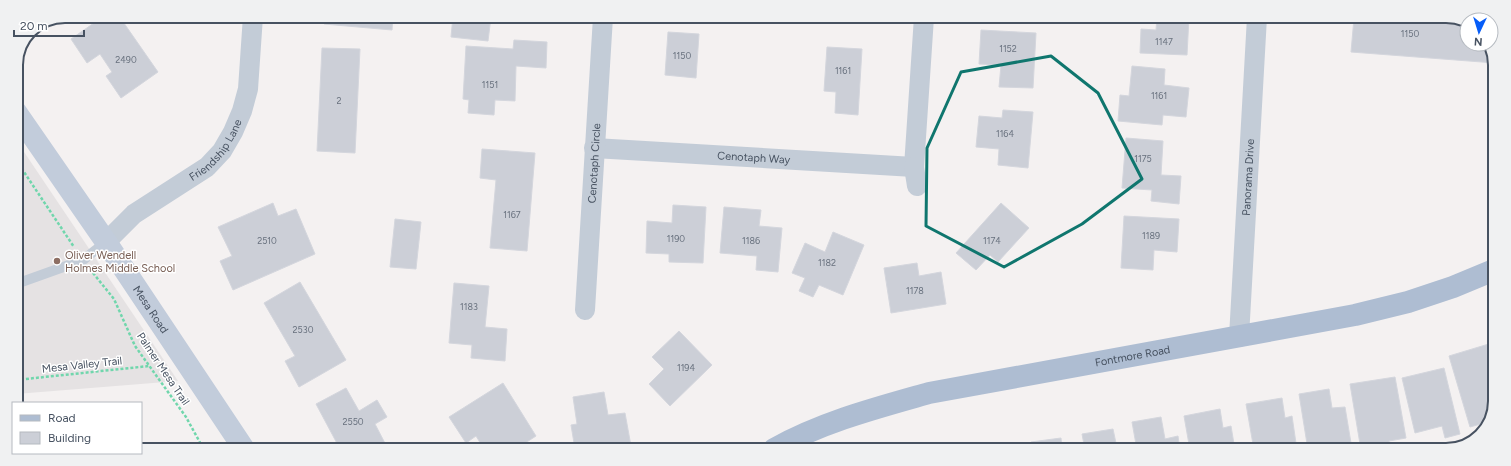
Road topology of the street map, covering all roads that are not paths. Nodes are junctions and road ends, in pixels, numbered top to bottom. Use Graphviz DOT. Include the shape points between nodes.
graph roads {
  1 [pos="253,23"];
  2 [pos="603,23"];
  3 [pos="924,23"];
  4 [pos="1257,23"];
  5 [pos="23,122"];
  6 [pos="594,148"];
  7 [pos="106,242"];
  8 [pos="1488,272"];
  9 [pos="23,281"];
  10 [pos="585,310"];
  11 [pos="1239,336"];
  12 [pos="241,443"];
  13 [pos="786,443"];
  1 -- 7 [label="street, Friendship Lane" via="248,89 242,111 222,151 207,167 134,214"];
  2 -- 6 [label="street, Cenotaph Circle"];
  3 -- 6 [label="street, Cenotaph Way" via="915,176"];
  4 -- 11 [label="street, Panorama Drive"];
  5 -- 7 [label="main road, Mesa Road"];
  6 -- 10 [label="street, Cenotaph Circle"];
  7 -- 9 [label="lane" via="83,260"];
  7 -- 12 [label="main road, Mesa Road"];
  8 -- 11 [label="main road, Fontmore Road" via="1408,302 1355,315"];
  11 -- 13 [label="main road, Fontmore Road" via="929,393 826,424"];
}
